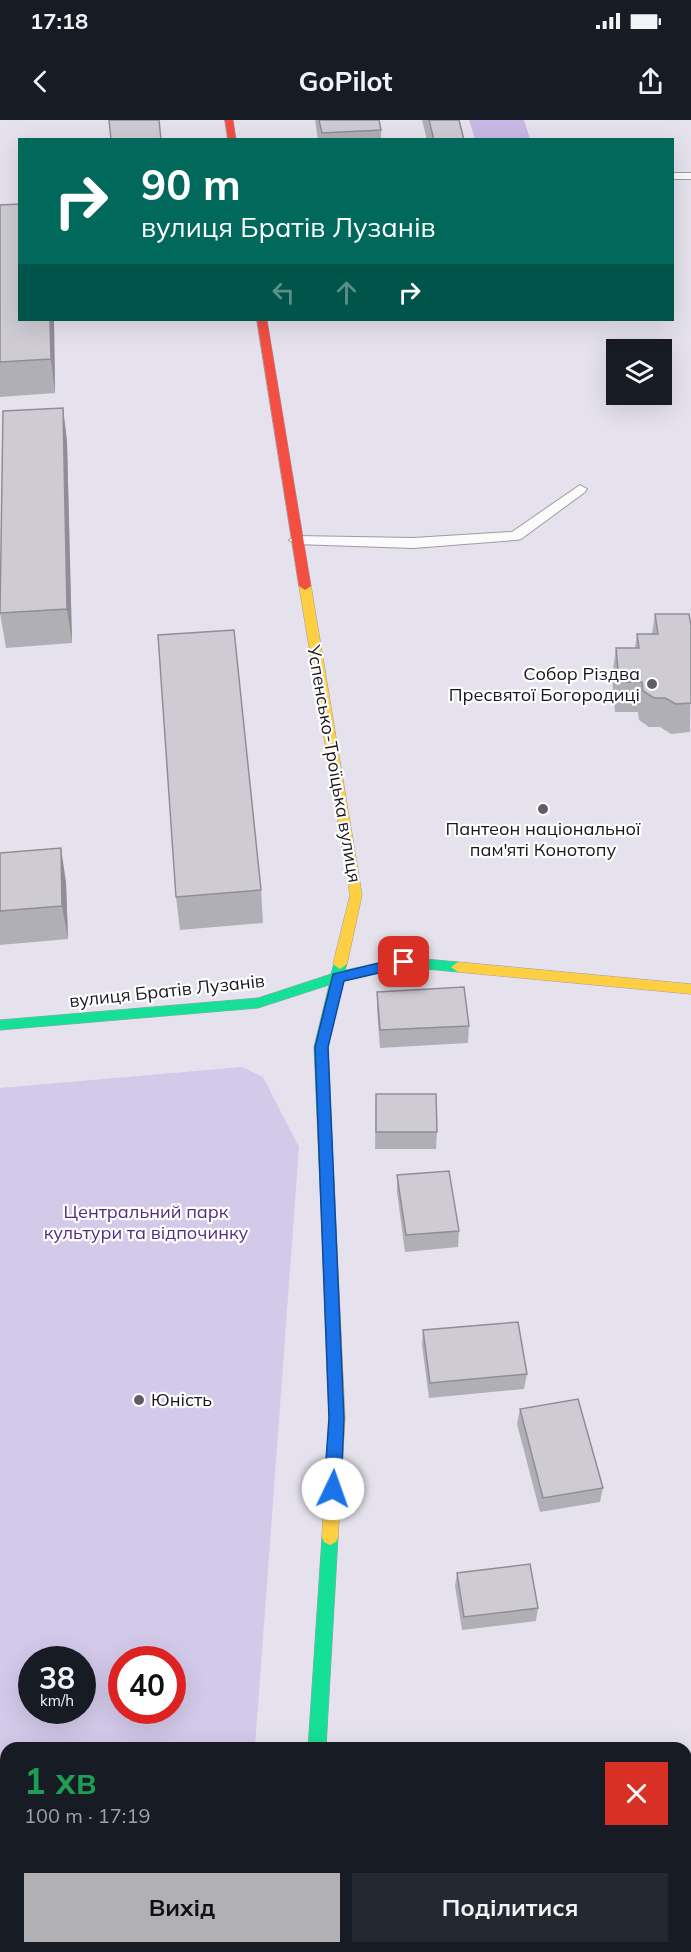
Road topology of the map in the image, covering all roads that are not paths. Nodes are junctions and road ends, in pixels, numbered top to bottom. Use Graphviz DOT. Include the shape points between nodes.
graph roads {
  1 [pos="229,120"];
  2 [pos="232,138"];
  3 [pos="674,176"];
  4 [pos="691,176"];
  5 [pos="262,321"];
  6 [pos="580,489"];
  7 [pos="297,540"];
  8 [pos="338,977"];
  9 [pos="691,989"];
  10 [pos="0,1025"];
  11 [pos="317,1742"];
  1 -- 2 [label="main road"];
  3 -- 4 [label="lane"];
  5 -- 7 [label="main road, Успенсько-Троїцька вулиця"];
  6 -- 7 [label="lane" via="516,536 413,543"];
  7 -- 8 [label="main road, Успенсько-Троїцька вулиця" via="356,896"];
  8 -- 9 [label="main road, вулиця Братів Лузанів" via="404,962"];
  8 -- 10 [label="main road, вулиця Братів Лузанів" via="258,1003"];
  8 -- 11 [label="main road, Успенсько-Троїцька вулиця" via="321,1047 337,1418"];
}
